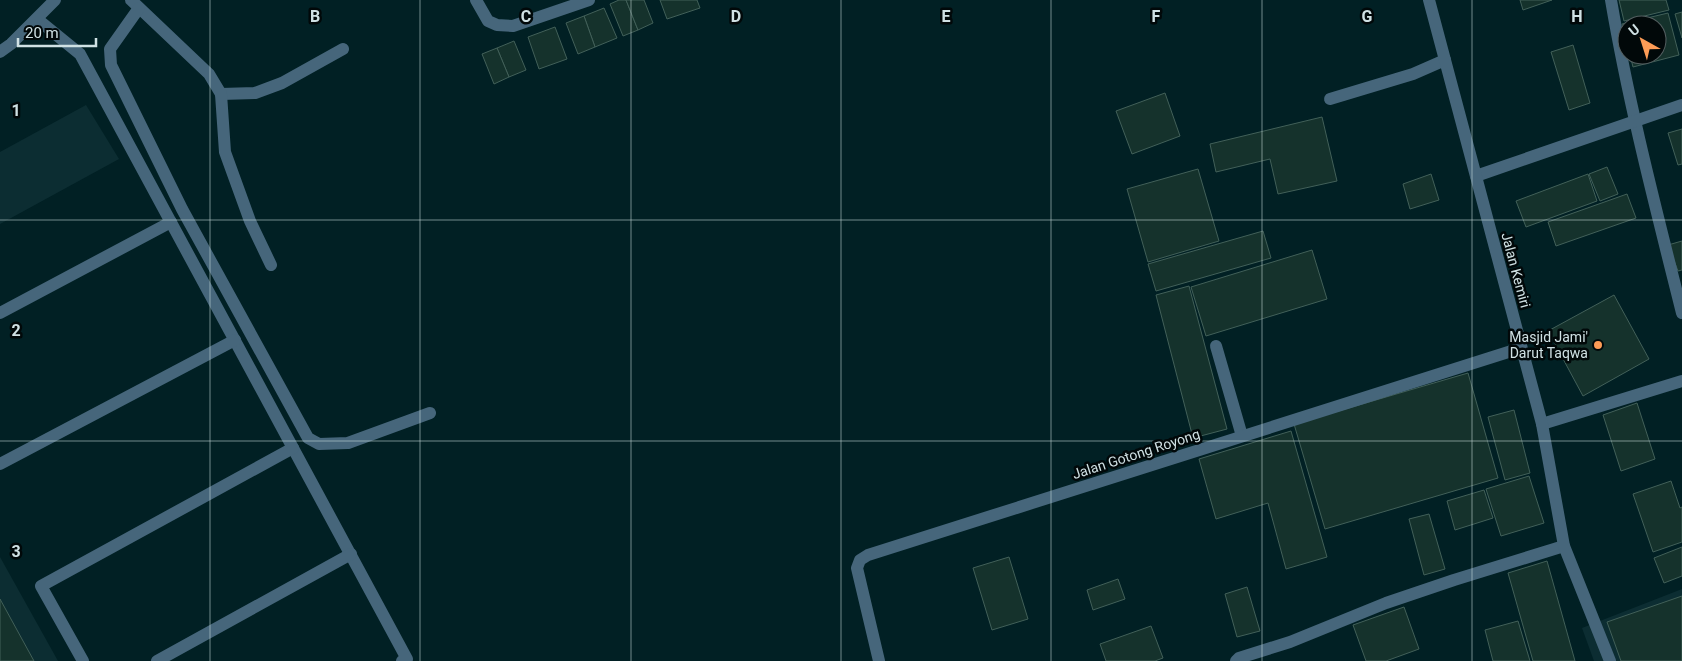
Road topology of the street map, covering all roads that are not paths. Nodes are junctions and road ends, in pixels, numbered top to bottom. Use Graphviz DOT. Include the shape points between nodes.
graph roads {
  1 [pos="55,0"];
  2 [pos="476,0"];
  3 [pos="589,0"];
  4 [pos="1430,0"];
  5 [pos="1611,0"];
  6 [pos="135,4"];
  7 [pos="37,19"];
  8 [pos="343,49"];
  9 [pos="0,52"];
  10 [pos="1445,60"];
  11 [pos="221,94"];
  12 [pos="1330,99"];
  13 [pos="1682,105"];
  14 [pos="1634,122"];
  15 [pos="1476,176"];
  16 [pos="171,222"];
  17 [pos="271,264"];
  18 [pos="0,313"];
  19 [pos="1682,313"];
  20 [pos="235,340"];
  21 [pos="1216,346"];
  22 [pos="1521,348"];
  23 [pos="1682,381"];
  24 [pos="430,413"];
  25 [pos="1542,424"];
  26 [pos="1242,436"];
  27 [pos="294,448"];
  28 [pos="0,464"];
  29 [pos="1564,546"];
  30 [pos="351,554"];
  31 [pos="82,661"];
  32 [pos="157,661"];
  33 [pos="402,661"];
  34 [pos="879,661"];
  35 [pos="1236,661"];
  36 [pos="1610,661"];
  1 -- 7 [label="street"];
  2 -- 3 [label="street" via="488,20 497,25 513,26"];
  4 -- 10 [label="street, Jalan Kemiri"];
  5 -- 14 [label="street"];
  6 -- 11 [label="street" via="209,74"];
  6 -- 24 [label="street" via="110,49 112,65 182,209 308,438 319,444 348,443"];
  7 -- 9 [label="street"];
  7 -- 16 [label="street" via="80,54"];
  8 -- 11 [label="street" via="282,83 255,93"];
  10 -- 12 [label="street" via="1413,74"];
  10 -- 15 [label="street, Jalan Kemiri"];
  11 -- 17 [label="street" via="225,152 250,221"];
  13 -- 14 [label="street"];
  14 -- 15 [label="street"];
  14 -- 19 [label="street"];
  15 -- 22 [label="street, Jalan Kemiri"];
  16 -- 18 [label="street"];
  16 -- 20 [label="street"];
  20 -- 27 [label="street"];
  20 -- 28 [label="street"];
  21 -- 26 [label="street"];
  22 -- 25 [label="street, Jalan Kemiri"];
  22 -- 26 [label="street, Jalan Gotong Royong"];
  23 -- 25 [label="street"];
  25 -- 29 [label="street, Jalan Kemiri"];
  26 -- 34 [label="street, Jalan Gotong Royong" via="868,555 856,568"];
  27 -- 30 [label="street"];
  27 -- 31 [label="street" via="41,586"];
  29 -- 35 [label="street" via="1386,602"];
  29 -- 36 [label="street, Jalan Kemiri"];
  30 -- 32 [label="street"];
  30 -- 33 [label="street" via="407,658"];
}
